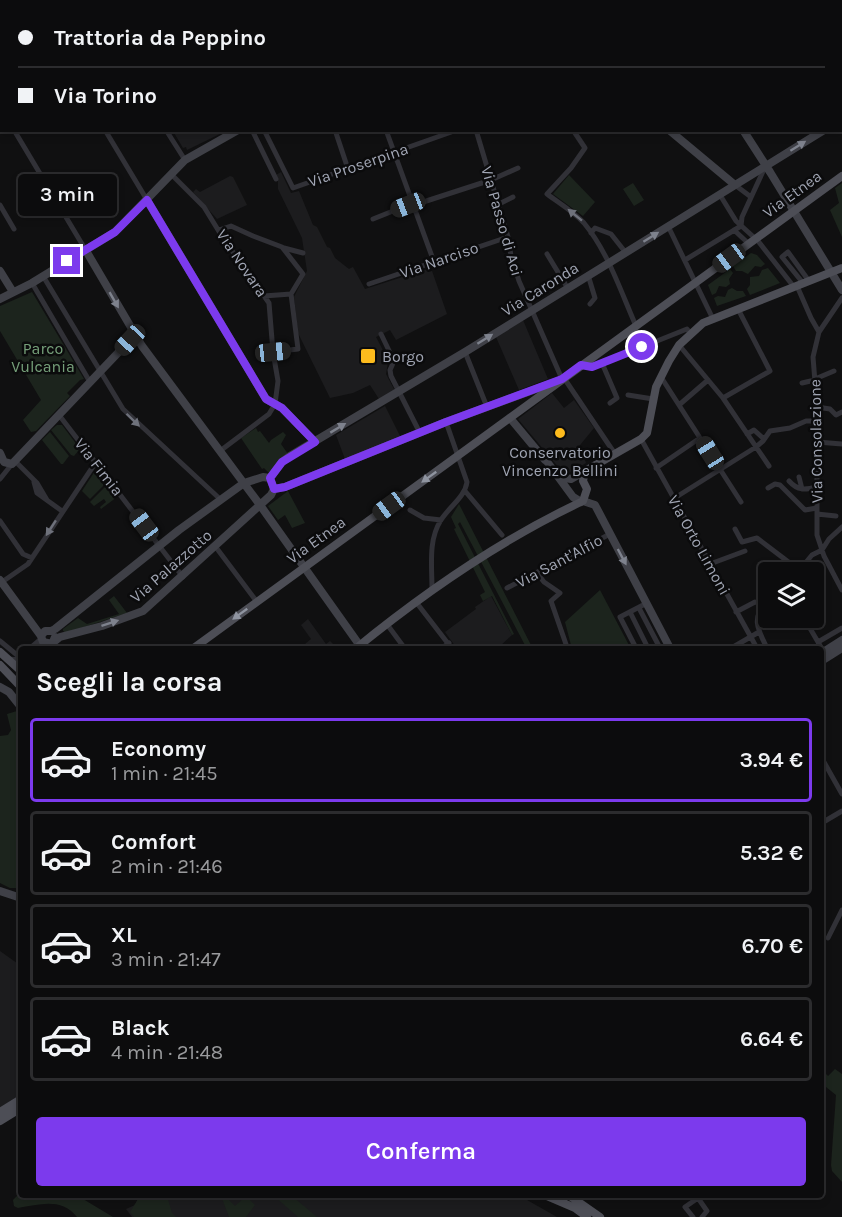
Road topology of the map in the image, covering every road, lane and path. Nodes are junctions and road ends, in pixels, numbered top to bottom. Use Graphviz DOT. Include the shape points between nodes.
graph roads {
  1 [pos="16,132"];
  2 [pos="106,132"];
  3 [pos="167,132"];
  4 [pos="234,132"];
  5 [pos="253,132"];
  6 [pos="265,132"];
  7 [pos="336,132"];
  8 [pos="387,132"];
  9 [pos="452,132"];
  10 [pos="477,132"];
  11 [pos="574,132"];
  12 [pos="671,132"];
  13 [pos="744,132"];
  14 [pos="821,132"];
  15 [pos="394,153"];
  16 [pos="185,160"];
  17 [pos="766,166"];
  18 [pos="282,167"];
  19 [pos="518,168"];
  20 [pos="348,169"];
  21 [pos="273,173"];
  22 [pos="171,174"];
  23 [pos="842,176"];
  24 [pos="276,179"];
  25 [pos="491,180"];
  26 [pos="735,185"];
  27 [pos="720,195"];
  28 [pos="513,197"];
  29 [pos="751,197"];
  30 [pos="147,200"];
  31 [pos="499,204"];
  32 [pos="0,205"];
  33 [pos="414,205"];
  34 [pos="794,211"];
  35 [pos="373,219"];
  36 [pos="739,219"];
  37 [pos="668,226"];
  38 [pos="741,226"];
  39 [pos="14,229"];
  40 [pos="219,230"];
  41 [pos="734,230"];
  42 [pos="591,233"];
  43 [pos="508,237"];
  44 [pos="755,240"];
  45 [pos="282,247"];
  46 [pos="85,249"];
  47 [pos="303,253"];
  48 [pos="626,253"];
  49 [pos="547,254"];
  50 [pos="782,257"];
  51 [pos="684,259"];
  52 [pos="434,262"];
  53 [pos="776,262"];
  54 [pos="608,263"];
  55 [pos="842,268"];
  56 [pos="791,269"];
  57 [pos="0,271"];
  58 [pos="831,272"];
  59 [pos="786,274"];
  60 [pos="588,275"];
  61 [pos="44,276"];
  62 [pos="802,282"];
  63 [pos="32,283"];
  64 [pos="369,284"];
  65 [pos="693,284"];
  66 [pos="567,287"];
  67 [pos="842,290"];
  68 [pos="13,292"];
  69 [pos="291,294"];
  70 [pos="264,296"];
  71 [pos="842,298"];
  72 [pos="0,299"];
  73 [pos="590,304"];
  74 [pos="531,310"];
  75 [pos="739,312"];
  76 [pos="708,321"];
  77 [pos="636,326"];
  78 [pos="819,332"];
  79 [pos="381,334"];
  80 [pos="691,334"];
  81 [pos="135,335"];
  82 [pos="667,338"];
  83 [pos="677,347"];
  84 [pos="273,352"];
  85 [pos="465,352"];
  86 [pos="602,363"];
  87 [pos="581,365"];
  88 [pos="834,371"];
  89 [pos="100,372"];
  90 [pos="661,377"];
  91 [pos="562,379"];
  92 [pos="708,380"];
  93 [pos="815,380"];
  94 [pos="90,382"];
  95 [pos="802,383"];
  96 [pos="399,392"];
  97 [pos="628,395"];
  98 [pos="723,398"];
  99 [pos="654,399"];
  100 [pos="610,403"];
  101 [pos="275,404"];
  102 [pos="679,405"];
  103 [pos="487,407"];
  104 [pos="817,407"];
  105 [pos="842,412"];
  106 [pos="59,415"];
  107 [pos="510,418"];
  108 [pos="816,421"];
  109 [pos="446,422"];
  110 [pos="420,433"];
  111 [pos="747,434"];
  112 [pos="700,438"];
  113 [pos="641,439"];
  114 [pos="764,439"];
  115 [pos="315,442"];
  116 [pos="817,442"];
  117 [pos="842,444"];
  118 [pos="756,447"];
  119 [pos="220,451"];
  120 [pos="0,453"];
  121 [pos="615,454"];
  122 [pos="458,455"];
  123 [pos="96,462"];
  124 [pos="13,463"];
  125 [pos="769,466"];
  126 [pos="656,468"];
  127 [pos="720,469"];
  128 [pos="585,471"];
  129 [pos="271,476"];
  130 [pos="560,477"];
  131 [pos="799,477"];
  132 [pos="0,479"];
  133 [pos="789,481"];
  134 [pos="244,483"];
  135 [pos="817,487"];
  136 [pos="768,488"];
  137 [pos="274,489"];
  138 [pos="802,489"];
  139 [pos="465,491"];
  140 [pos="220,499"];
  141 [pos="673,499"];
  142 [pos="582,502"];
  143 [pos="741,502"];
  144 [pos="260,505"];
  145 [pos="410,510"];
  146 [pos="62,511"];
  147 [pos="817,511"];
  148 [pos="836,516"];
  149 [pos="441,520"];
  150 [pos="0,521"];
  151 [pos="842,527"];
  152 [pos="735,529"];
  153 [pos="610,534"];
  154 [pos="764,534"];
  155 [pos="502,535"];
  156 [pos="758,539"];
  157 [pos="160,545"];
  158 [pos="215,546"];
  159 [pos="822,550"];
  160 [pos="745,551"];
  161 [pos="32,558"];
  162 [pos="786,562"];
  163 [pos="806,562"];
  164 [pos="710,564"];
  165 [pos="304,567"];
  166 [pos="537,573"];
  167 [pos="842,576"];
  168 [pos="183,577"];
  169 [pos="1,581"];
  170 [pos="837,581"];
  171 [pos="507,588"];
  172 [pos="432,589"];
  173 [pos="842,590"];
  174 [pos="256,602"];
  175 [pos="416,602"];
  176 [pos="758,603"];
  177 [pos="643,606"];
  178 [pos="630,612"];
  179 [pos="736,612"];
  180 [pos="386,623"];
  181 [pos="759,628"];
  182 [pos="810,628"];
  183 [pos="842,628"];
  184 [pos="760,634"];
  185 [pos="750,636"];
  186 [pos="817,639"];
  187 [pos="0,640"];
  188 [pos="842,640"];
  189 [pos="45,642"];
  190 [pos="449,643"];
  191 [pos="196,646"];
  192 [pos="358,646"];
  193 [pos="361,646"];
  194 [pos="403,646"];
  195 [pos="445,646"];
  196 [pos="451,646"];
  197 [pos="567,646"];
  198 [pos="635,646"];
  199 [pos="648,646"];
  200 [pos="659,646"];
  201 [pos="668,646"];
  202 [pos="734,646"];
  203 [pos="756,646"];
  204 [pos="766,646"];
  205 [pos="819,646"];
  206 [pos="842,648"];
  207 [pos="0,652"];
  208 [pos="824,656"];
  209 [pos="17,657"];
  210 [pos="824,657"];
  211 [pos="0,665"];
  212 [pos="0,671"];
  213 [pos="18,686"];
  214 [pos="18,686"];
  215 [pos="0,687"];
  216 [pos="18,703"];
  217 [pos="824,762"];
  218 [pos="842,794"];
  219 [pos="842,811"];
  220 [pos="824,822"];
  221 [pos="1,892"];
  222 [pos="18,894"];
  223 [pos="18,897"];
  224 [pos="842,910"];
  225 [pos="828,938"];
  226 [pos="18,1101"];
  227 [pos="18,1110"];
  228 [pos="0,1112"];
  229 [pos="0,1121"];
  230 [pos="552,1198"];
  231 [pos="558,1198"];
  232 [pos="573,1198"];
  233 [pos="575,1208"];
  234 [pos="587,1217"];
  235 [pos="600,1217"];
  236 [pos="693,1217"];
  237 [pos="702,1217"];
  1 -- 46 [label="street"];
  2 -- 30 [label="street"];
  3 -- 16 [label="street"];
  4 -- 16 [label="main road"];
  5 -- 21 [label="street"];
  6 -- 18 [label="street"];
  7 -- 20 [label="street"];
  8 -- 15 [label="street"];
  9 -- 15 [label="street, Via Proserpina"];
  10 -- 25 [label="street, Via Passo di Aci"];
  42 -- 11 [label="street, one-way" via="582,221 547,194 585,148"];
  12 -- 26 [label="main road"];
  13 -- 17 [label="main road"];
  17 -- 14 [label="main road, Via Caronda, one-way"];
  15 -- 20 [label="street, Via Proserpina"];
  15 -- 33 [label="street"];
  16 -- 22 [label="main road"];
  17 -- 26 [label="main road, Via Caronda"];
  17 -- 29 [label="street"];
  17 -- 34 [label="main road"];
  18 -- 20 [label="street, Via Proserpina" via="293,188"];
  18 -- 21 [label="street"];
  19 -- 25 [label="street"];
  21 -- 24 [label="street"];
  22 -- 30 [label="main road"];
  22 -- 40 [label="street, Via Novara" via="204,207"];
  23 -- 34 [label="main road, Via Etnea"];
  25 -- 31 [label="street, Via Passo di Aci"];
  25 -- 33 [label="street"];
  26 -- 27 [label="main road, Via Caronda"];
  26 -- 29 [label="street"];
  27 -- 36 [label="street"];
  27 -- 37 [label="main road, Via Caronda"];
  28 -- 31 [label="street"];
  29 -- 36 [label="street"];
  30 -- 46 [label="main road" via="118,229"];
  30 -- 101 [label="main road" via="266,399"];
  31 -- 43 [label="street, Via Passo di Aci"];
  32 -- 39 [label="street"];
  33 -- 35 [label="street"];
  33 -- 52 [label="street"];
  34 -- 44 [label="main road, Via Etnea"];
  34 -- 58 [label="main road"];
  36 -- 38 [label="street"];
  48 -- 37 [label="main road, Via Caronda, one-way"];
  37 -- 51 [label="street"];
  38 -- 41 [label="street"];
  38 -- 44 [label="street"];
  40 -- 45 [label="street" via="231,226"];
  40 -- 70 [label="street, Via Novara"];
  41 -- 44 [label="street"];
  41 -- 51 [label="street"];
  42 -- 48 [label="street" via="595,228 611,234"];
  42 -- 54 [label="street"];
  43 -- 52 [label="street, Via Narciso"];
  43 -- 74 [label="street, Via Passo di Aci"];
  44 -- 53 [label="street"];
  44 -- 65 [label="main road, Via Etnea"];
  45 -- 47 [label="street"];
  45 -- 69 [label="street" via="303,274"];
  46 -- 61 [label="main road"];
  46 -- 81 [label="main road, one-way"];
  48 -- 54 [label="main road, Via Caronda"];
  49 -- 66 [label="street"];
  50 -- 53 [label="street"];
  50 -- 56 [label="street"];
  50 -- 62 [label="street" via="788,252"];
  51 -- 65 [label="street"];
  52 -- 64 [label="street, Via Narciso"];
  53 -- 59 [label="street"];
  54 -- 60 [label="main road, Via Caronda"];
  54 -- 77 [label="street"];
  55 -- 58 [label="main road"];
  56 -- 59 [label="street"];
  56 -- 62 [label="street"];
  57 -- 68 [label="main road"];
  58 -- 62 [label="main road"];
  58 -- 67 [label="main road"];
  59 -- 62 [label="street"];
  60 -- 66 [label="main road, Via Caronda"];
  60 -- 73 [label="street" via="595,298"];
  61 -- 63 [label="main road"];
  61 -- 89 [label="street"];
  62 -- 75 [label="main road"];
  62 -- 78 [label="street" via="811,318"];
  63 -- 68 [label="main road"];
  63 -- 94 [label="street"];
  65 -- 76 [label="street"];
  65 -- 77 [label="main road, Via Etnea"];
  66 -- 74 [label="main road, Via Caronda"];
  68 -- 72 [label="main road"];
  69 -- 70 [label="street"];
  69 -- 84 [label="street" via="298,350"];
  70 -- 84 [label="street, Via Novara"];
  71 -- 78 [label="street"];
  85 -- 74 [label="main road, Via Caronda, one-way"];
  74 -- 91 [label="street, Via Passo di Aci"];
  75 -- 76 [label="main road"];
  75 -- 98 [label="street" via="770,371"];
  76 -- 80 [label="main road"];
  77 -- 87 [label="main road, Via Etnea"];
  78 -- 93 [label="street, Via Consolazione" via="813,357"];
  79 -- 96 [label="street" via="393,359 390,374"];
  80 -- 82 [label="street" via="687,329"];
  80 -- 83 [label="main road"];
  81 -- 89 [label="main road"];
  81 -- 119 [label="main road"];
  82 -- 83 [label="street"];
  82 -- 86 [label="street"];
  83 -- 90 [label="main road"];
  83 -- 92 [label="street"];
  84 -- 101 [label="street, Via Novara" via="278,381"];
  85 -- 96 [label="main road, Via Caronda"];
  85 -- 103 [label="street"];
  86 -- 87 [label="street" via="592,367"];
  86 -- 100 [label="street" via="617,398"];
  87 -- 91 [label="main road, Via Etnea"];
  88 -- 93 [label="street"];
  89 -- 94 [label="main road"];
  89 -- 140 [label="street, one-way" via="128,416"];
  90 -- 99 [label="main road"];
  90 -- 102 [label="street"];
  91 -- 103 [label="main road"];
  91 -- 107 [label="main road, Via Etnea"];
  91 -- 121 [label="street, Via Passo di Aci"];
  92 -- 98 [label="street"];
  92 -- 102 [label="street"];
  93 -- 95 [label="street"];
  93 -- 104 [label="street, Via Consolazione"];
  94 -- 106 [label="main road"];
  96 -- 110 [label="street"];
  115 -- 96 [label="main road, Via Caronda, one-way"];
  97 -- 99 [label="street"];
  98 -- 111 [label="street"];
  99 -- 113 [label="main road" via="650,425"];
  101 -- 115 [label="main road"];
  101 -- 119 [label="street" via="269,414"];
  102 -- 112 [label="street"];
  103 -- 109 [label="main road"];
  104 -- 105 [label="street" via="830,409 836,416"];
  104 -- 108 [label="street, Via Consolazione"];
  106 -- 123 [label="street, Via Fimia"];
  106 -- 124 [label="main road"];
  107 -- 122 [label="main road, Via Etnea"];
  107 -- 130 [label="main road"];
  108 -- 114 [label="street" via="773,430"];
  108 -- 116 [label="street, Via Consolazione"];
  109 -- 110 [label="main road"];
  109 -- 122 [label="street"];
  110 -- 137 [label="main road"];
  111 -- 114 [label="street" via="754,430"];
  111 -- 118 [label="street"];
  112 -- 126 [label="street"];
  112 -- 127 [label="street"];
  113 -- 121 [label="main road"];
  113 -- 126 [label="street, Via Orto Limoni"];
  114 -- 118 [label="street"];
  115 -- 129 [label="main road, Via Caronda" via="290,456"];
  116 -- 117 [label="street"];
  116 -- 135 [label="street, Via Consolazione"];
  118 -- 125 [label="street"];
  118 -- 127 [label="street"];
  119 -- 134 [label="main road"];
  120 -- 124 [label="main road" via="4,462"];
  121 -- 128 [label="main road"];
  122 -- 139 [label="street" via="467,482"];
  122 -- 165 [label="main road, Via Etnea, one-way"];
  123 -- 146 [label="street"];
  123 -- 157 [label="street, Via Fimia"];
  124 -- 132 [label="street"];
  124 -- 146 [label="street"];
  126 -- 141 [label="street, Via Orto Limoni"];
  127 -- 141 [label="street"];
  127 -- 143 [label="street"];
  128 -- 130 [label="main road" via="571,479"];
  128 -- 142 [label="main road" via="587,489"];
  129 -- 134 [label="main road"];
  129 -- 137 [label="main road"];
  130 -- 142 [label="main road"];
  131 -- 138 [label="street"];
  133 -- 138 [label="street"];
  134 -- 140 [label="main road"];
  134 -- 144 [label="main road"];
  135 -- 138 [label="street"];
  135 -- 147 [label="street, Via Consolazione"];
  136 -- 147 [label="street" via="780,485 805,510"];
  137 -- 144 [label="main road, Via Palazzotto"];
  139 -- 149 [label="street"];
  139 -- 155 [label="street"];
  140 -- 157 [label="main road"];
  141 -- 164 [label="street, Via Orto Limoni"];
  142 -- 153 [label="main road" via="595,505"];
  142 -- 172 [label="main road" via="471,562"];
  144 -- 158 [label="main road, Via Palazzotto"];
  144 -- 165 [label="main road"];
  145 -- 149 [label="street" via="424,519"];
  146 -- 161 [label="street, one-way"];
  147 -- 148 [label="street"];
  147 -- 159 [label="street, Via Consolazione" via="817,535"];
  149 -- 172 [label="street" via="432,541"];
  150 -- 161 [label="street" via="23,554"];
  151 -- 159 [label="street"];
  152 -- 156 [label="street" via="742,542"];
  153 -- 166 [label="street, Via Sant'Alfio"];
  153 -- 177 [label="main road, one-way"];
  154 -- 156 [label="street"];
  156 -- 162 [label="street"];
  157 -- 168 [label="street, Via Fimia"];
  157 -- 189 [label="main road" via="51,631 55,636"];
  158 -- 168 [label="main road, Via Palazzotto"];
  158 -- 174 [label="street"];
  159 -- 163 [label="street"];
  159 -- 170 [label="street, Via Consolazione"];
  160 -- 164 [label="street"];
  161 -- 169 [label="street"];
  164 -- 179 [label="street, Via Orto Limoni"];
  165 -- 174 [label="main road, Via Etnea"];
  165 -- 192 [label="main road"];
  166 -- 171 [label="street, Via Sant'Alfio"];
  166 -- 197 [label="street" via="560,593 551,602"];
  167 -- 170 [label="street"];
  189 -- 168 [label="main road, Via Palazzotto, one-way" via="138,614"];
  169 -- 189 [label="main road"];
  170 -- 173 [label="street, Via Consolazione"];
  172 -- 175 [label="main road"];
  174 -- 191 [label="main road, Via Etnea, one-way"];
  175 -- 180 [label="main road"];
  175 -- 190 [label="street"];
  176 -- 179 [label="street"];
  177 -- 178 [label="street"];
  177 -- 200 [label="street"];
  177 -- 201 [label="main road"];
  178 -- 198 [label="street" via="620,617"];
  178 -- 199 [label="street"];
  179 -- 185 [label="street, Via Orto Limoni"];
  180 -- 193 [label="main road"];
  180 -- 194 [label="street"];
  181 -- 184 [label="street"];
  182 -- 186 [label="street"];
  183 -- 186 [label="street"];
  184 -- 185 [label="street"];
  184 -- 204 [label="street"];
  185 -- 202 [label="street"];
  185 -- 203 [label="street, Via Orto Limoni"];
  186 -- 205 [label="street"];
  187 -- 209 [label="street"];
  188 -- 208 [label="main road"];
  190 -- 195 [label="street"];
  190 -- 196 [label="street"];
  206 -- 210 [label="main road"];
  207 -- 209 [label="main road"];
  211 -- 213 [label="main road"];
  212 -- 214 [label="main road"];
  215 -- 216 [label="main road"];
  217 -- 218 [label="street"];
  219 -- 220 [label="street"];
  221 -- 222 [label="main road"];
  221 -- 223 [label="main road"];
  224 -- 225 [label="street"];
  226 -- 228 [label="main road"];
  227 -- 229 [label="main road"];
  230 -- 233 [label="main road"];
  231 -- 233 [label="main road"];
  232 -- 235 [label="main road"];
  233 -- 234 [label="main road"];
  236 -- 237 [label="street" via="685,1207 698,1198 707,1211"];
}
